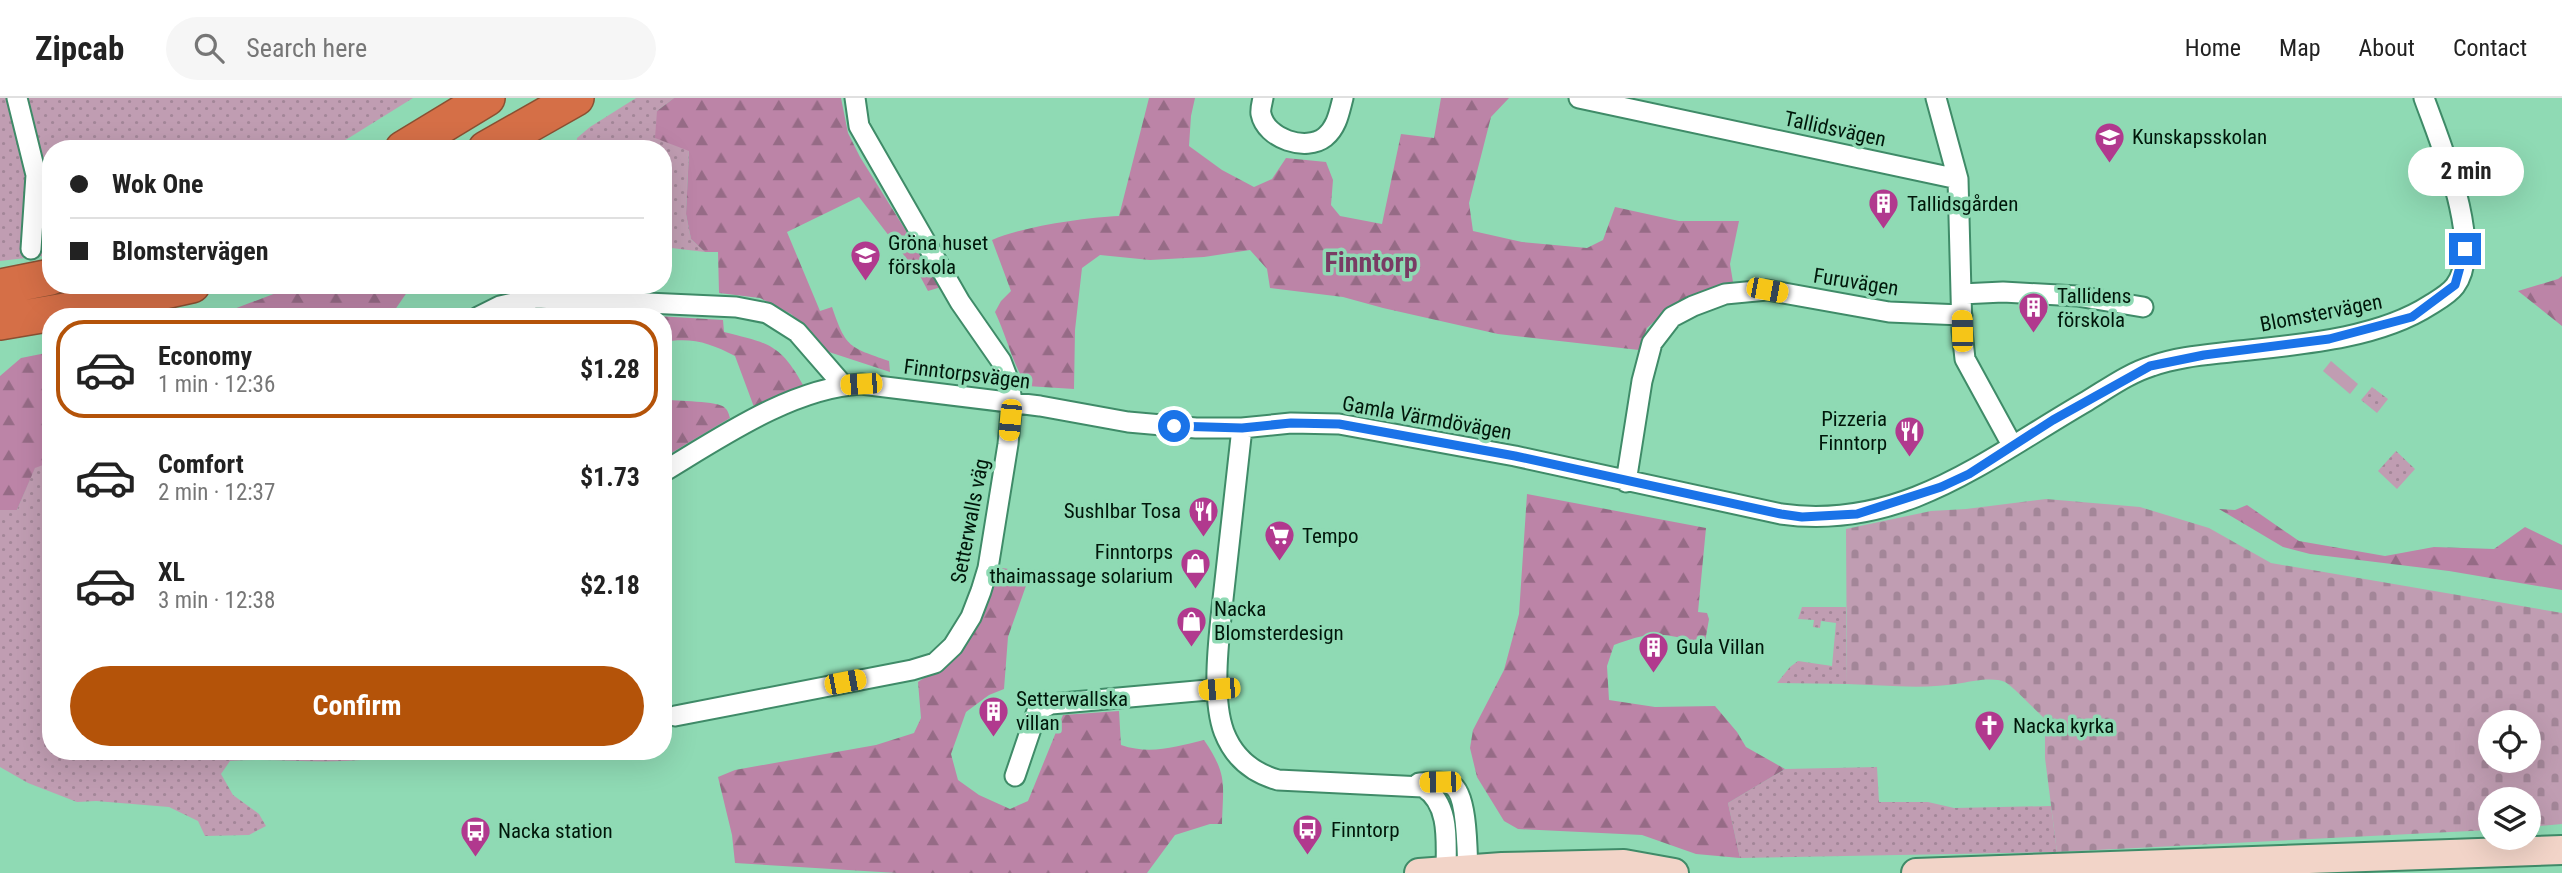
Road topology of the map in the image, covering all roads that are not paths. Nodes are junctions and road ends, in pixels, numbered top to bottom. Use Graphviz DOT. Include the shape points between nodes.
graph roads {
  1 [pos="17,98"];
  2 [pos="487,98"];
  3 [pos="576,98"];
  4 [pos="855,98"];
  5 [pos="1263,98"];
  6 [pos="1343,98"];
  7 [pos="1579,98"];
  8 [pos="1937,98"];
  9 [pos="2424,98"];
  10 [pos="418,140"];
  11 [pos="502,140"];
  12 [pos="1958,178"];
  13 [pos="41,263"];
  14 [pos="0,287"];
  15 [pos="151,294"];
  16 [pos="193,294"];
  17 [pos="1961,294"];
  18 [pos="2143,307"];
  19 [pos="82,308"];
  20 [pos="153,308"];
  21 [pos="496,308"];
  22 [pos="42,315"];
  23 [pos="1962,315"];
  24 [pos="0,322"];
  25 [pos="42,335"];
  26 [pos="0,342"];
  27 [pos="843,385"];
  28 [pos="1012,402"];
  29 [pos="1242,428"];
  30 [pos="2012,445"];
  31 [pos="672,466"];
  32 [pos="1626,482"];
  33 [pos="1219,689"];
  34 [pos="675,716"];
  35 [pos="1016,776"];
  36 [pos="2562,850"];
  37 [pos="1449,872"];
  38 [pos="1674,873"];
  39 [pos="1916,873"];
  1 -- 13 [label="street" via="36,175"];
  2 -- 10 [label="highway"];
  3 -- 11 [label="highway"];
  4 -- 28 [label="street" via="859,126 960,302 1000,360"];
  5 -- 6 [label="street" via="1261,114 1267,127 1279,137 1309,144 1330,132"];
  7 -- 12 [label="street, Tallidsvägen"];
  8 -- 12 [label="street"];
  9 -- 30 [label="street, Blomstervägen" via="2463,217 2461,271 2447,293 2412,317 2371,329 2150,366"];
  12 -- 17 [label="street"];
  13 -- 14 [label="highway"];
  15 -- 19 [label="highway"];
  16 -- 20 [label="highway"];
  17 -- 18 [label="street" via="2077,296"];
  17 -- 23 [label="street"];
  21 -- 27 [label="street" via="536,298 736,307 767,313 797,332"];
  22 -- 24 [label="highway"];
  23 -- 30 [label="street" via="1965,359"];
  23 -- 32 [label="street, Furuvägen" via="1889,312 1767,290 1725,295 1693,306 1672,317 1652,343"];
  25 -- 26 [label="highway"];
  27 -- 28 [label="street, Finntorpsvägen"];
  27 -- 31 [label="street, Finntorpsvägen" via="769,412"];
  28 -- 29 [label="street, Finntorpsvägen" via="1128,422"];
  28 -- 34 [label="street, Setterwalls väg" via="988,568 971,617 944,656 912,670"];
  29 -- 32 [label="street, Gamla Värmdövägen" via="1339,424"];
  29 -- 33 [label="street" via="1218,646"];
  30 -- 32 [label="street, Gamla Värmdövägen" via="1941,487 1872,510 1832,517 1781,514"];
  33 -- 35 [label="street" via="1051,704 1037,711"];
  33 -- 37 [label="street" via="1221,720 1229,743 1258,774 1278,780 1423,787 1435,794 1442,807"];
  36 -- 39 [label="main road"];
  37 -- 38 [label="main road" via="1624,864"];
}
